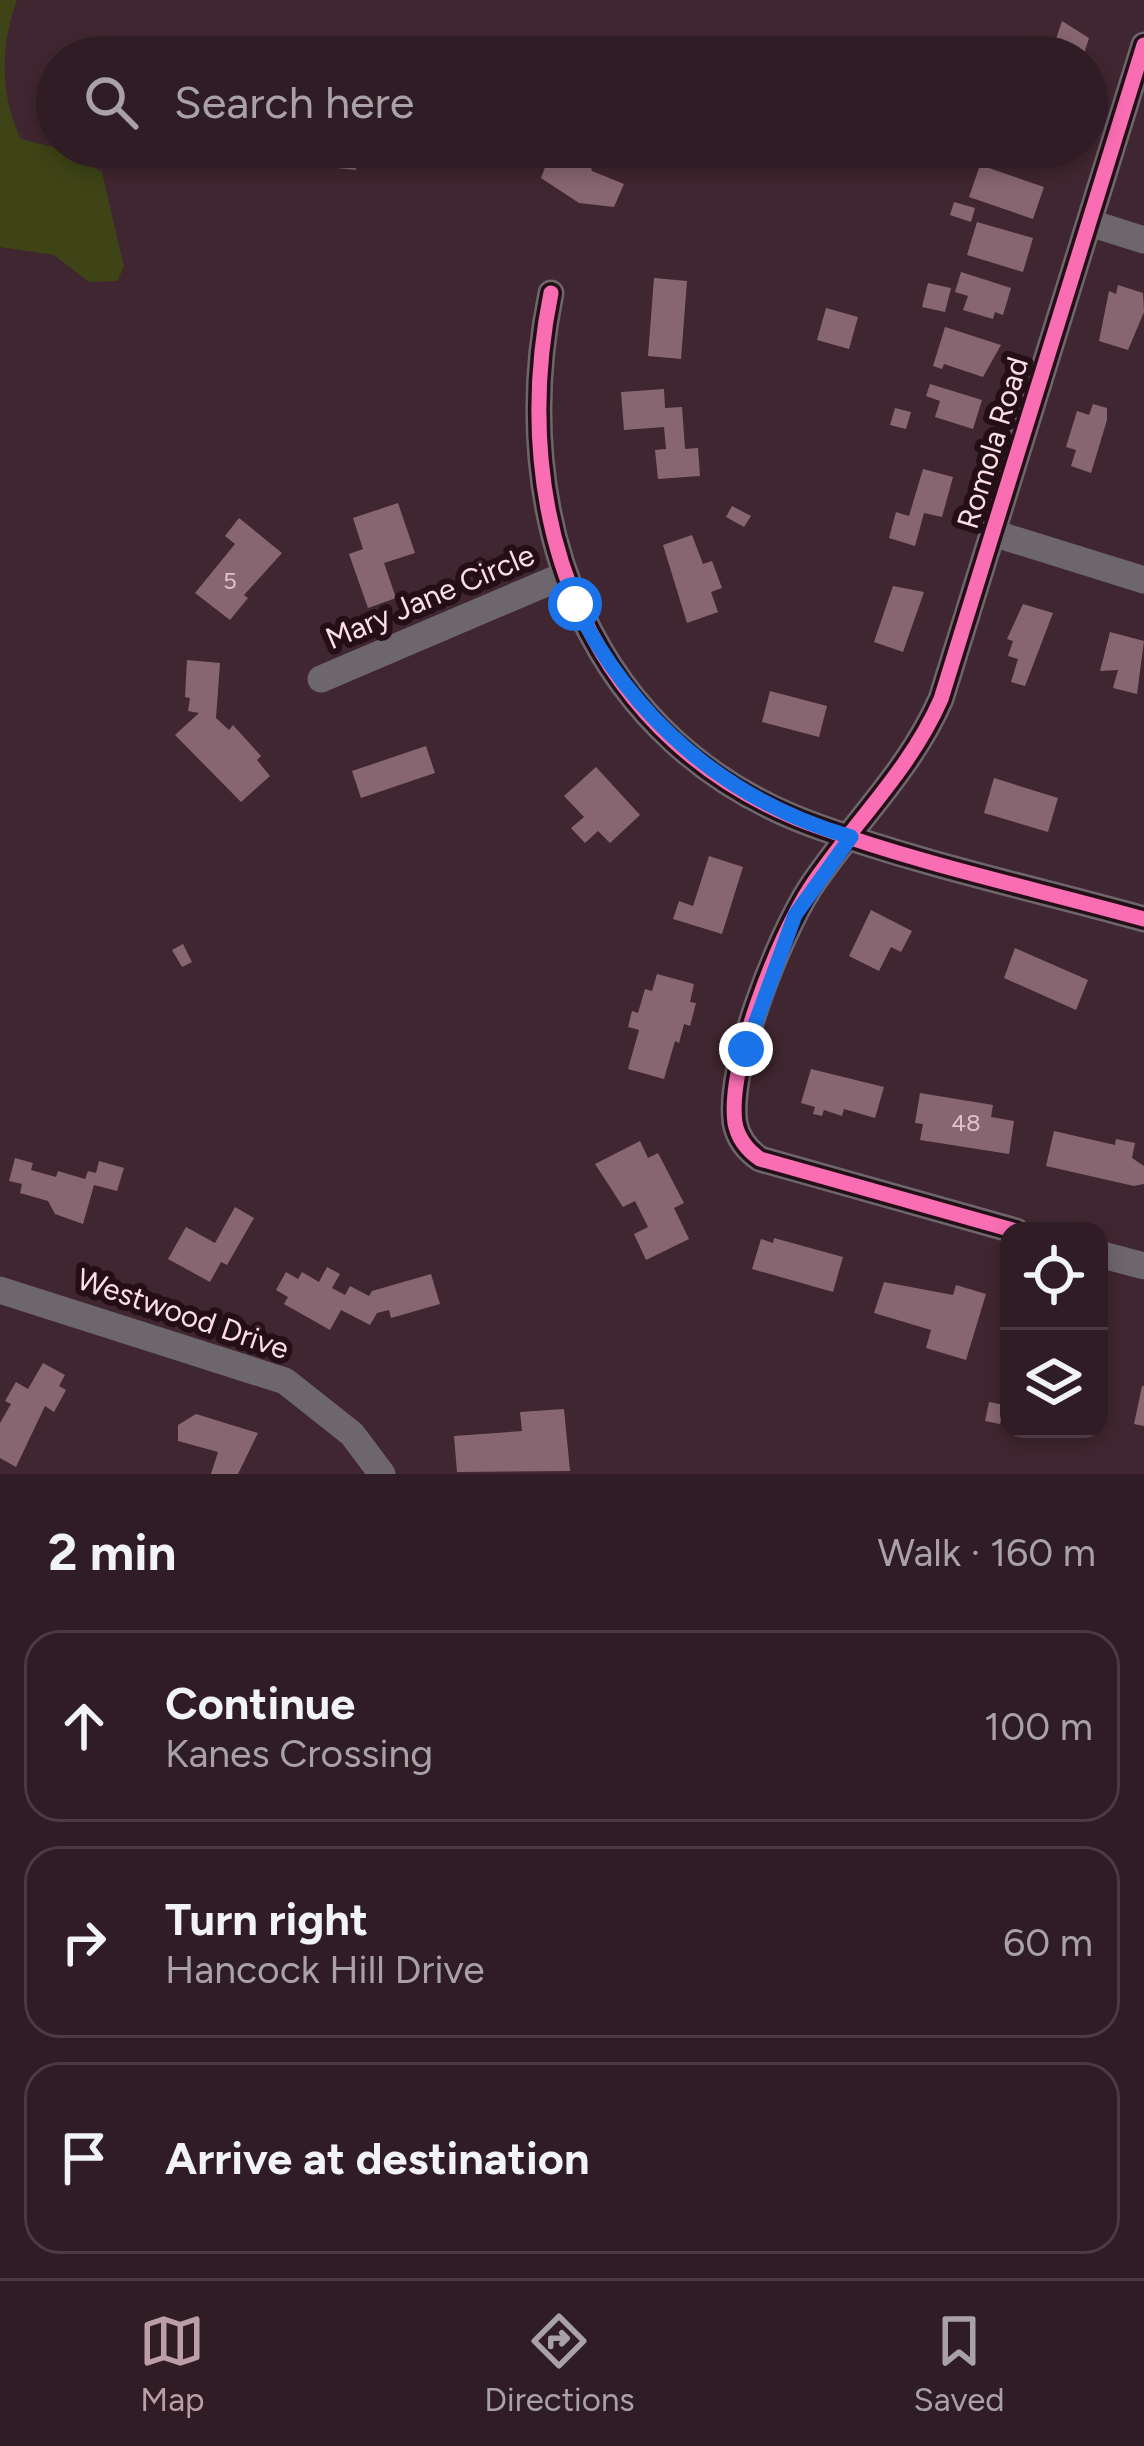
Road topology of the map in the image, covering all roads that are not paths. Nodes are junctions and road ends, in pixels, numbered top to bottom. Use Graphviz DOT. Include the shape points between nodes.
graph roads {
  1 [pos="1144,45"];
  2 [pos="1108,164"];
  3 [pos="1107,168"];
  4 [pos="1090,223"];
  5 [pos="1144,240"];
  6 [pos="551,293"];
  7 [pos="993,533"];
  8 [pos="565,575"];
  9 [pos="1144,580"];
  10 [pos="321,679"];
  11 [pos="851,837"];
  12 [pos="1144,919"];
  13 [pos="1000,1227"];
  14 [pos="1108,1256"];
  15 [pos="1144,1266"];
  16 [pos="0,1290"];
  17 [pos="382,1474"];
  1 -- 2 [label="street, Romola Road"];
  3 -- 4 [label="street, Romola Road"];
  4 -- 5 [label="street"];
  4 -- 7 [label="street, Romola Road"];
  6 -- 8 [label="street" via="539,373 539,458"];
  7 -- 9 [label="street"];
  7 -- 11 [label="street, Romola Road" via="927,731"];
  8 -- 10 [label="street, Mary Jane Circle"];
  8 -- 11 [label="street" via="610,668 657,726 750,793"];
  11 -- 12 [label="street"];
  11 -- 13 [label="street, Romola Road" via="810,889 772,972 740,1075 740,1138 776,1165"];
  14 -- 15 [label="street"];
  16 -- 17 [label="street, Westwood Drive" via="285,1381 352,1434"];
}
